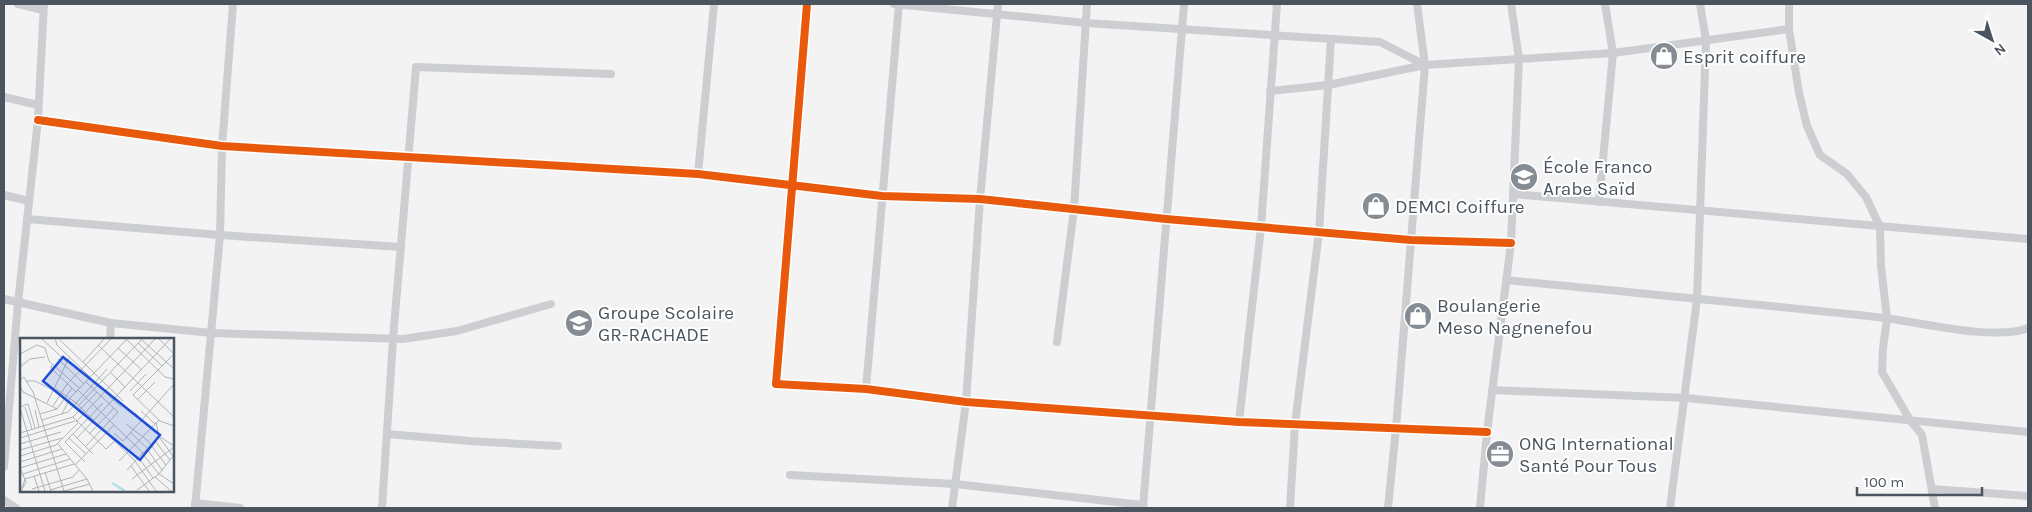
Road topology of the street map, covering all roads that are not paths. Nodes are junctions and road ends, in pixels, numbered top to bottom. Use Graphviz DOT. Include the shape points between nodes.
graph roads {
  1 [pos="18,4"];
  2 [pos="233,4"];
  3 [pos="714,4"];
  4 [pos="808,4"];
  5 [pos="894,4"];
  6 [pos="899,4"];
  7 [pos="998,4"];
  8 [pos="1087,4"];
  9 [pos="1184,4"];
  10 [pos="1277,4"];
  11 [pos="1417,4"];
  12 [pos="1511,4"];
  13 [pos="1606,4"];
  14 [pos="1700,4"];
  15 [pos="1789,4"];
  16 [pos="43,7"];
  17 [pos="997,14"];
  18 [pos="1086,23"];
  19 [pos="1181,29"];
  20 [pos="1788,29"];
  21 [pos="1274,36"];
  22 [pos="1331,39"];
  23 [pos="1706,40"];
  24 [pos="1613,53"];
  25 [pos="1519,59"];
  26 [pos="1424,65"];
  27 [pos="611,74"];
  28 [pos="1328,85"];
  29 [pos="1270,92"];
  30 [pos="4,97"];
  31 [pos="38,105"];
  32 [pos="38,120"];
  33 [pos="222,146"];
  34 [pos="409,157"];
  35 [pos="698,174"];
  36 [pos="793,185"];
  37 [pos="1513,194"];
  38 [pos="4,195"];
  39 [pos="882,196"];
  40 [pos="980,199"];
  41 [pos="29,202"];
  42 [pos="1599,202"];
  43 [pos="1074,209"];
  44 [pos="1701,211"];
  45 [pos="28,219"];
  46 [pos="1166,219"];
  47 [pos="1261,227"];
  48 [pos="1880,227"];
  49 [pos="1319,232"];
  50 [pos="220,235"];
  51 [pos="2028,239"];
  52 [pos="1411,240"];
  53 [pos="1511,243"];
  54 [pos="401,247"];
  55 [pos="1506,280"];
  56 [pos="4,299"];
  57 [pos="1697,299"];
  58 [pos="18,303"];
  59 [pos="551,304"];
  60 [pos="1888,319"];
  61 [pos="111,323"];
  62 [pos="2028,328"];
  63 [pos="212,333"];
  64 [pos="110,338"];
  65 [pos="393,339"];
  66 [pos="1057,342"];
  67 [pos="866,389"];
  68 [pos="1492,390"];
  69 [pos="7,391"];
  70 [pos="1686,398"];
  71 [pos="966,402"];
  72 [pos="1150,416"];
  73 [pos="1910,420"];
  74 [pos="1239,422"];
  75 [pos="1295,424"];
  76 [pos="1396,428"];
  77 [pos="1487,432"];
  78 [pos="2028,432"];
  79 [pos="387,434"];
  80 [pos="558,446"];
  81 [pos="4,467"];
  82 [pos="790,475"];
  83 [pos="955,484"];
  84 [pos="1932,489"];
  85 [pos="2028,496"];
  86 [pos="4,500"];
  87 [pos="195,505"];
  88 [pos="1143,506"];
  89 [pos="16,508"];
  90 [pos="240,508"];
  91 [pos="382,508"];
  92 [pos="952,508"];
  93 [pos="1290,508"];
  94 [pos="1388,508"];
  95 [pos="1480,508"];
  96 [pos="1670,508"];
  97 [pos="1935,508"];
  1 -- 16 [label="street"];
  2 -- 33 [label="street"];
  3 -- 35 [label="street"];
  4 -- 36 [label="street"];
  5 -- 6 [label="street"];
  6 -- 17 [label="street"];
  6 -- 39 [label="street"];
  7 -- 17 [label="street"];
  8 -- 18 [label="street"];
  9 -- 19 [label="street"];
  10 -- 21 [label="street"];
  11 -- 26 [label="street"];
  12 -- 25 [label="street"];
  13 -- 24 [label="street"];
  14 -- 23 [label="street"];
  15 -- 20 [label="street"];
  16 -- 31 [label="street"];
  17 -- 18 [label="street"];
  17 -- 40 [label="street"];
  18 -- 19 [label="street"];
  18 -- 43 [label="street"];
  19 -- 21 [label="street"];
  19 -- 46 [label="street"];
  20 -- 23 [label="street"];
  20 -- 48 [label="street" via="1807,126 1820,155 1847,174 1866,198"];
  21 -- 22 [label="street"];
  21 -- 29 [label="street"];
  22 -- 26 [label="street" via="1380,42"];
  22 -- 28 [label="street"];
  23 -- 24 [label="street"];
  23 -- 44 [label="street"];
  24 -- 25 [label="street"];
  24 -- 42 [label="street"];
  25 -- 26 [label="street"];
  25 -- 37 [label="street"];
  26 -- 28 [label="street"];
  26 -- 52 [label="street"];
  27 -- 34 [label="street" via="416,67"];
  28 -- 29 [label="street"];
  28 -- 49 [label="street"];
  29 -- 47 [label="street"];
  30 -- 31 [label="street"];
  31 -- 32 [label="street"];
  32 -- 33 [label="street"];
  32 -- 41 [label="street"];
  33 -- 34 [label="street"];
  33 -- 50 [label="street"];
  34 -- 35 [label="street"];
  34 -- 54 [label="street"];
  35 -- 36 [label="street"];
  36 -- 39 [label="street"];
  36 -- 67 [label="street" via="776,384"];
  37 -- 42 [label="street"];
  37 -- 53 [label="street"];
  38 -- 41 [label="street"];
  39 -- 40 [label="street"];
  39 -- 67 [label="street"];
  40 -- 43 [label="street"];
  40 -- 71 [label="street"];
  41 -- 45 [label="street"];
  42 -- 44 [label="street"];
  43 -- 46 [label="street"];
  43 -- 66 [label="street"];
  44 -- 48 [label="street"];
  44 -- 57 [label="street"];
  45 -- 50 [label="street"];
  45 -- 58 [label="street"];
  46 -- 47 [label="street"];
  46 -- 72 [label="street"];
  47 -- 49 [label="street"];
  47 -- 74 [label="street"];
  48 -- 51 [label="street"];
  48 -- 60 [label="street"];
  49 -- 52 [label="street"];
  49 -- 75 [label="street"];
  50 -- 54 [label="street"];
  50 -- 63 [label="street"];
  52 -- 53 [label="street"];
  52 -- 76 [label="street"];
  53 -- 55 [label="street"];
  54 -- 65 [label="street"];
  55 -- 57 [label="street"];
  55 -- 68 [label="street"];
  56 -- 58 [label="street"];
  57 -- 60 [label="street"];
  57 -- 70 [label="street"];
  58 -- 61 [label="street"];
  58 -- 69 [label="street"];
  59 -- 65 [label="street" via="457,332"];
  60 -- 62 [label="street" via="1990,333"];
  60 -- 73 [label="street" via="1882,372"];
  61 -- 63 [label="street"];
  61 -- 64 [label="street"];
  63 -- 65 [label="street"];
  63 -- 87 [label="street"];
  65 -- 79 [label="street"];
  67 -- 71 [label="street"];
  68 -- 70 [label="street"];
  68 -- 77 [label="street"];
  69 -- 81 [label="street"];
  70 -- 73 [label="street"];
  70 -- 96 [label="street"];
  71 -- 72 [label="street"];
  71 -- 83 [label="street"];
  72 -- 74 [label="street"];
  72 -- 88 [label="street"];
  73 -- 78 [label="street"];
  73 -- 84 [label="street" via="1922,435"];
  74 -- 75 [label="street"];
  75 -- 76 [label="street"];
  75 -- 93 [label="street"];
  76 -- 77 [label="street"];
  76 -- 94 [label="street"];
  77 -- 95 [label="street"];
  79 -- 80 [label="street"];
  79 -- 91 [label="street"];
  82 -- 83 [label="street"];
  83 -- 88 [label="street"];
  83 -- 92 [label="street"];
  84 -- 85 [label="street"];
  84 -- 97 [label="street"];
  86 -- 89 [label="street"];
  87 -- 90 [label="street"];
}
